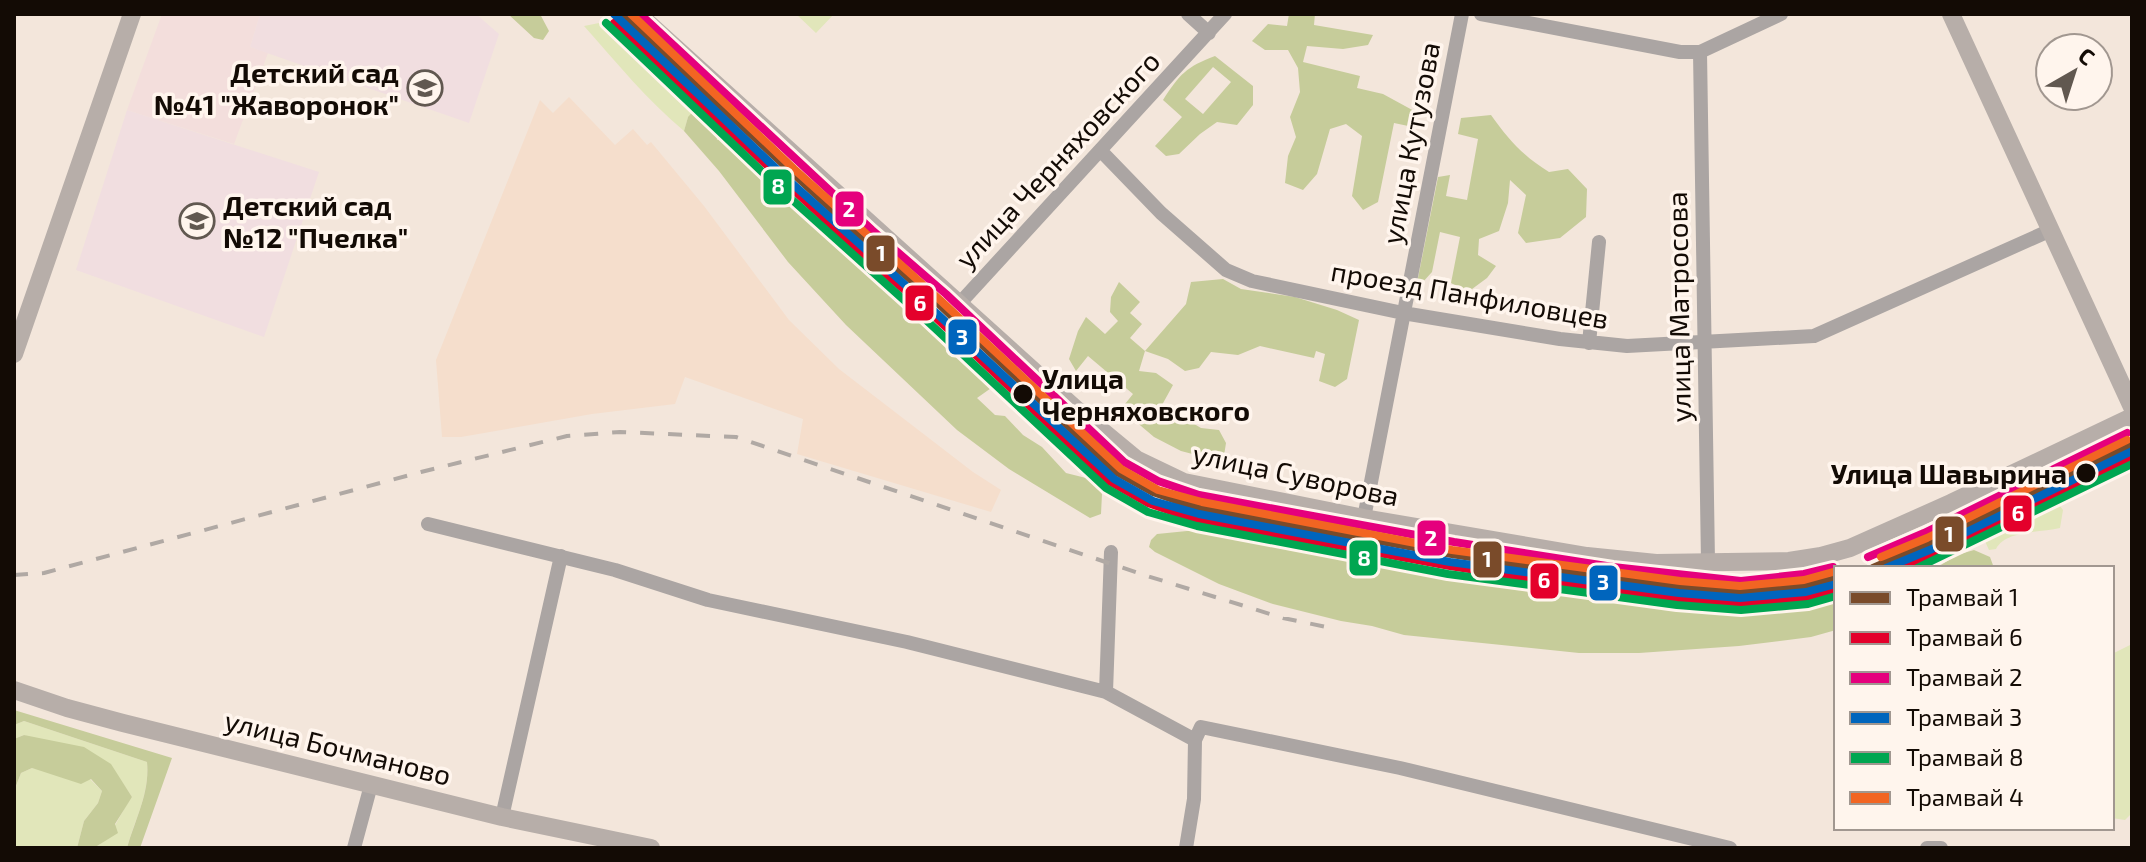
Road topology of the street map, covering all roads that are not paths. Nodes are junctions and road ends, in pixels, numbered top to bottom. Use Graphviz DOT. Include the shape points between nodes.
graph roads {
  1 [pos="132,14"];
  2 [pos="638,14"];
  3 [pos="1188,14"];
  4 [pos="1225,14"];
  5 [pos="1462,14"];
  6 [pos="1481,14"];
  7 [pos="1781,14"];
  8 [pos="1951,14"];
  9 [pos="1209,33"];
  10 [pos="1700,52"];
  11 [pos="1101,151"];
  12 [pos="2051,230"];
  13 [pos="1599,242"];
  14 [pos="960,303"];
  15 [pos="1403,313"];
  16 [pos="1705,341"];
  17 [pos="1589,343"];
  18 [pos="14,354"];
  19 [pos="2132,407"];
  20 [pos="2132,417"];
  21 [pos="1364,518"];
  22 [pos="428,524"];
  23 [pos="1111,552"];
  24 [pos="561,556"];
  25 [pos="1708,562"];
  26 [pos="14,690"];
  27 [pos="1106,692"];
  28 [pos="1195,740"];
  29 [pos="371,785"];
  30 [pos="502,817"];
  31 [pos="354,848"];
  32 [pos="651,848"];
  33 [pos="1186,848"];
  34 [pos="1730,848"];
  35 [pos="1927,848"];
  36 [pos="1941,848"];
  1 -- 18 [label="street"];
  2 -- 14 [label="street, улица Суворова"];
  3 -- 9 [label="street"];
  4 -- 9 [label="street, улица Черняховского"];
  5 -- 15 [label="street, улица Кутузова"];
  6 -- 10 [label="street"];
  7 -- 10 [label="street"];
  8 -- 12 [label="street"];
  9 -- 11 [label="street, улица Черняховского"];
  10 -- 16 [label="street, улица Матросова"];
  11 -- 14 [label="street, улица Черняховского"];
  11 -- 15 [label="street, проезд Панфиловцев" via="1226,270 1252,281"];
  12 -- 16 [label="street, проезд Панфиловцев" via="1814,336"];
  12 -- 19 [label="street"];
  13 -- 17 [label="street"];
  14 -- 21 [label="street, улица Суворова" via="1136,459 1184,482"];
  15 -- 17 [label="street, проезд Панфиловцев"];
  15 -- 21 [label="street, улица Кутузова"];
  16 -- 17 [label="street, проезд Панфиловцев"];
  16 -- 25 [label="street, улица Матросова"];
  20 -- 25 [label="street, улица Суворова" via="1850,548 1789,561"];
  21 -- 25 [label="street, улица Суворова" via="1587,556"];
  22 -- 24 [label="street"];
  23 -- 27 [label="street"];
  24 -- 27 [label="street" via="708,600"];
  24 -- 30 [label="street"];
  26 -- 29 [label="street, улица Бочманово"];
  27 -- 28 [label="street"];
  28 -- 33 [label="street"];
  28 -- 34 [label="street" via="1201,727 1232,733"];
  29 -- 30 [label="street, улица Бочманово"];
  29 -- 31 [label="street"];
  30 -- 32 [label="street, улица Бочманово"];
  35 -- 36 [label="street"];
}
